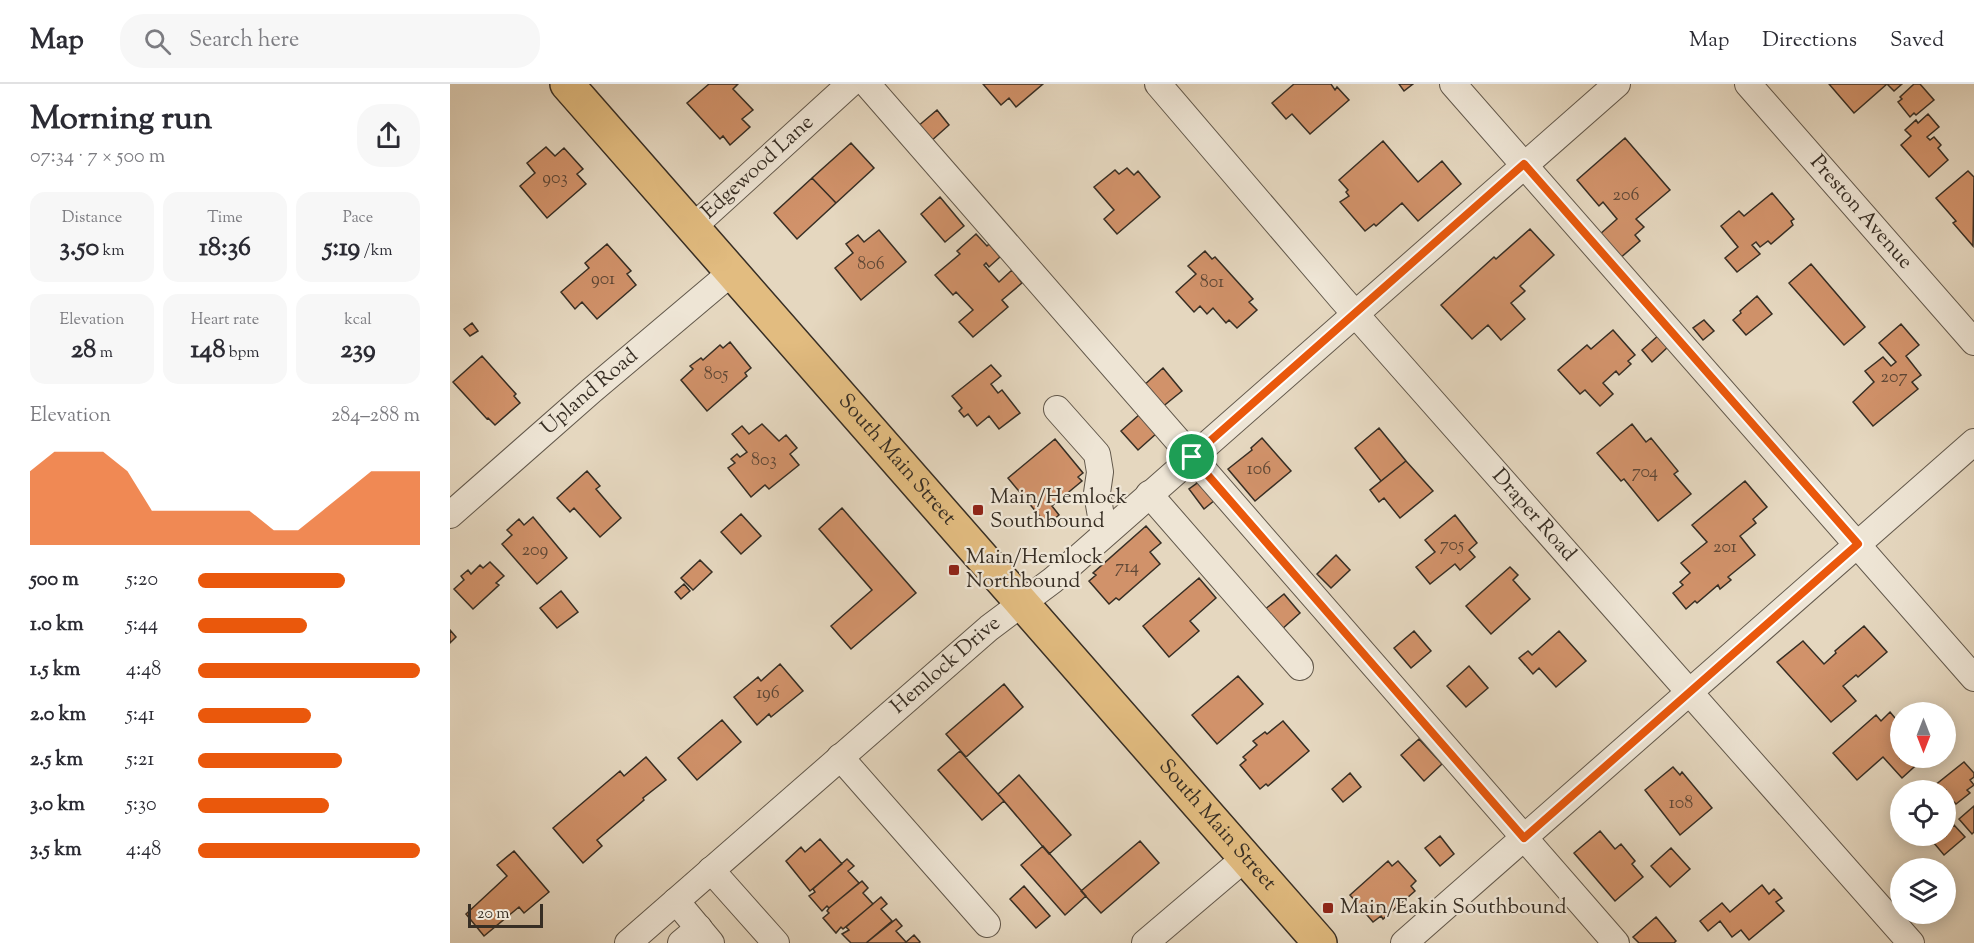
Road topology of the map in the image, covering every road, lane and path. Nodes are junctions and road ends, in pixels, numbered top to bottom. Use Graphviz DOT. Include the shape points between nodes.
graph roads {
  1 [pos="567,84"];
  2 [pos="850,84"];
  3 [pos="867,84"];
  4 [pos="1158,84"];
  5 [pos="1453,84"];
  6 [pos="1617,84"];
  7 [pos="1748,84"];
  8 [pos="1524,164"];
  9 [pos="693,227"];
  10 [pos="732,272"];
  11 [pos="1355,313"];
  12 [pos="1974,342"];
  13 [pos="1057,409"];
  14 [pos="1974,442"];
  15 [pos="1192,457"];
  16 [pos="1149,494"];
  17 [pos="450,515"];
  18 [pos="1104,534"];
  19 [pos="1858,544"];
  20 [pos="1022,603"];
  21 [pos="1300,667"];
  22 [pos="1974,678"];
  23 [pos="1689,692"];
  24 [pos="840,758"];
  25 [pos="1524,838"];
  26 [pos="1245,858"];
  27 [pos="711,870"];
  28 [pos="675,902"];
  29 [pos="987,924"];
  30 [pos="697,938"];
  31 [pos="628,943"];
  32 [pos="776,943"];
  33 [pos="1145,943"];
  34 [pos="1320,943"];
  35 [pos="1404,943"];
  36 [pos="1616,943"];
  37 [pos="1911,943"];
  1 -- 9 [label="main road, South Main Street"];
  2 -- 9 [label="street, Edgewood Lane"];
  3 -- 15 [label="street"];
  4 -- 11 [label="street, Draper Road"];
  5 -- 8 [label="street"];
  6 -- 8 [label="street, Hemlock Drive"];
  7 -- 12 [label="street, Preston Avenue"];
  8 -- 11 [label="street, Hemlock Drive"];
  8 -- 19 [label="street"];
  9 -- 10 [label="main road, South Main Street"];
  10 -- 17 [label="street, Upland Road"];
  10 -- 20 [label="main road, South Main Street"];
  11 -- 15 [label="street, Hemlock Drive"];
  11 -- 23 [label="street, Draper Road"];
  13 -- 18 [label="street" via="1098,454 1097,493"];
  14 -- 19 [label="street"];
  15 -- 16 [label="street, Hemlock Drive"];
  15 -- 25 [label="street"];
  16 -- 18 [label="street, Hemlock Drive"];
  16 -- 21 [label="street"];
  18 -- 20 [label="street, Hemlock Drive"];
  19 -- 22 [label="street"];
  19 -- 23 [label="street"];
  20 -- 24 [label="street, Hemlock Drive"];
  20 -- 26 [label="main road, South Main Street"];
  23 -- 25 [label="street"];
  23 -- 37 [label="street, Draper Road"];
  24 -- 27 [label="street, Hemlock Drive"];
  24 -- 29 [label="street"];
  25 -- 35 [label="street"];
  25 -- 36 [label="street"];
  26 -- 33 [label="street"];
  26 -- 34 [label="main road, South Main Street"];
  27 -- 28 [label="street, Hemlock Drive"];
  27 -- 32 [label="street"];
  28 -- 30 [label="street"];
  28 -- 31 [label="street, Hemlock Drive"];
}
